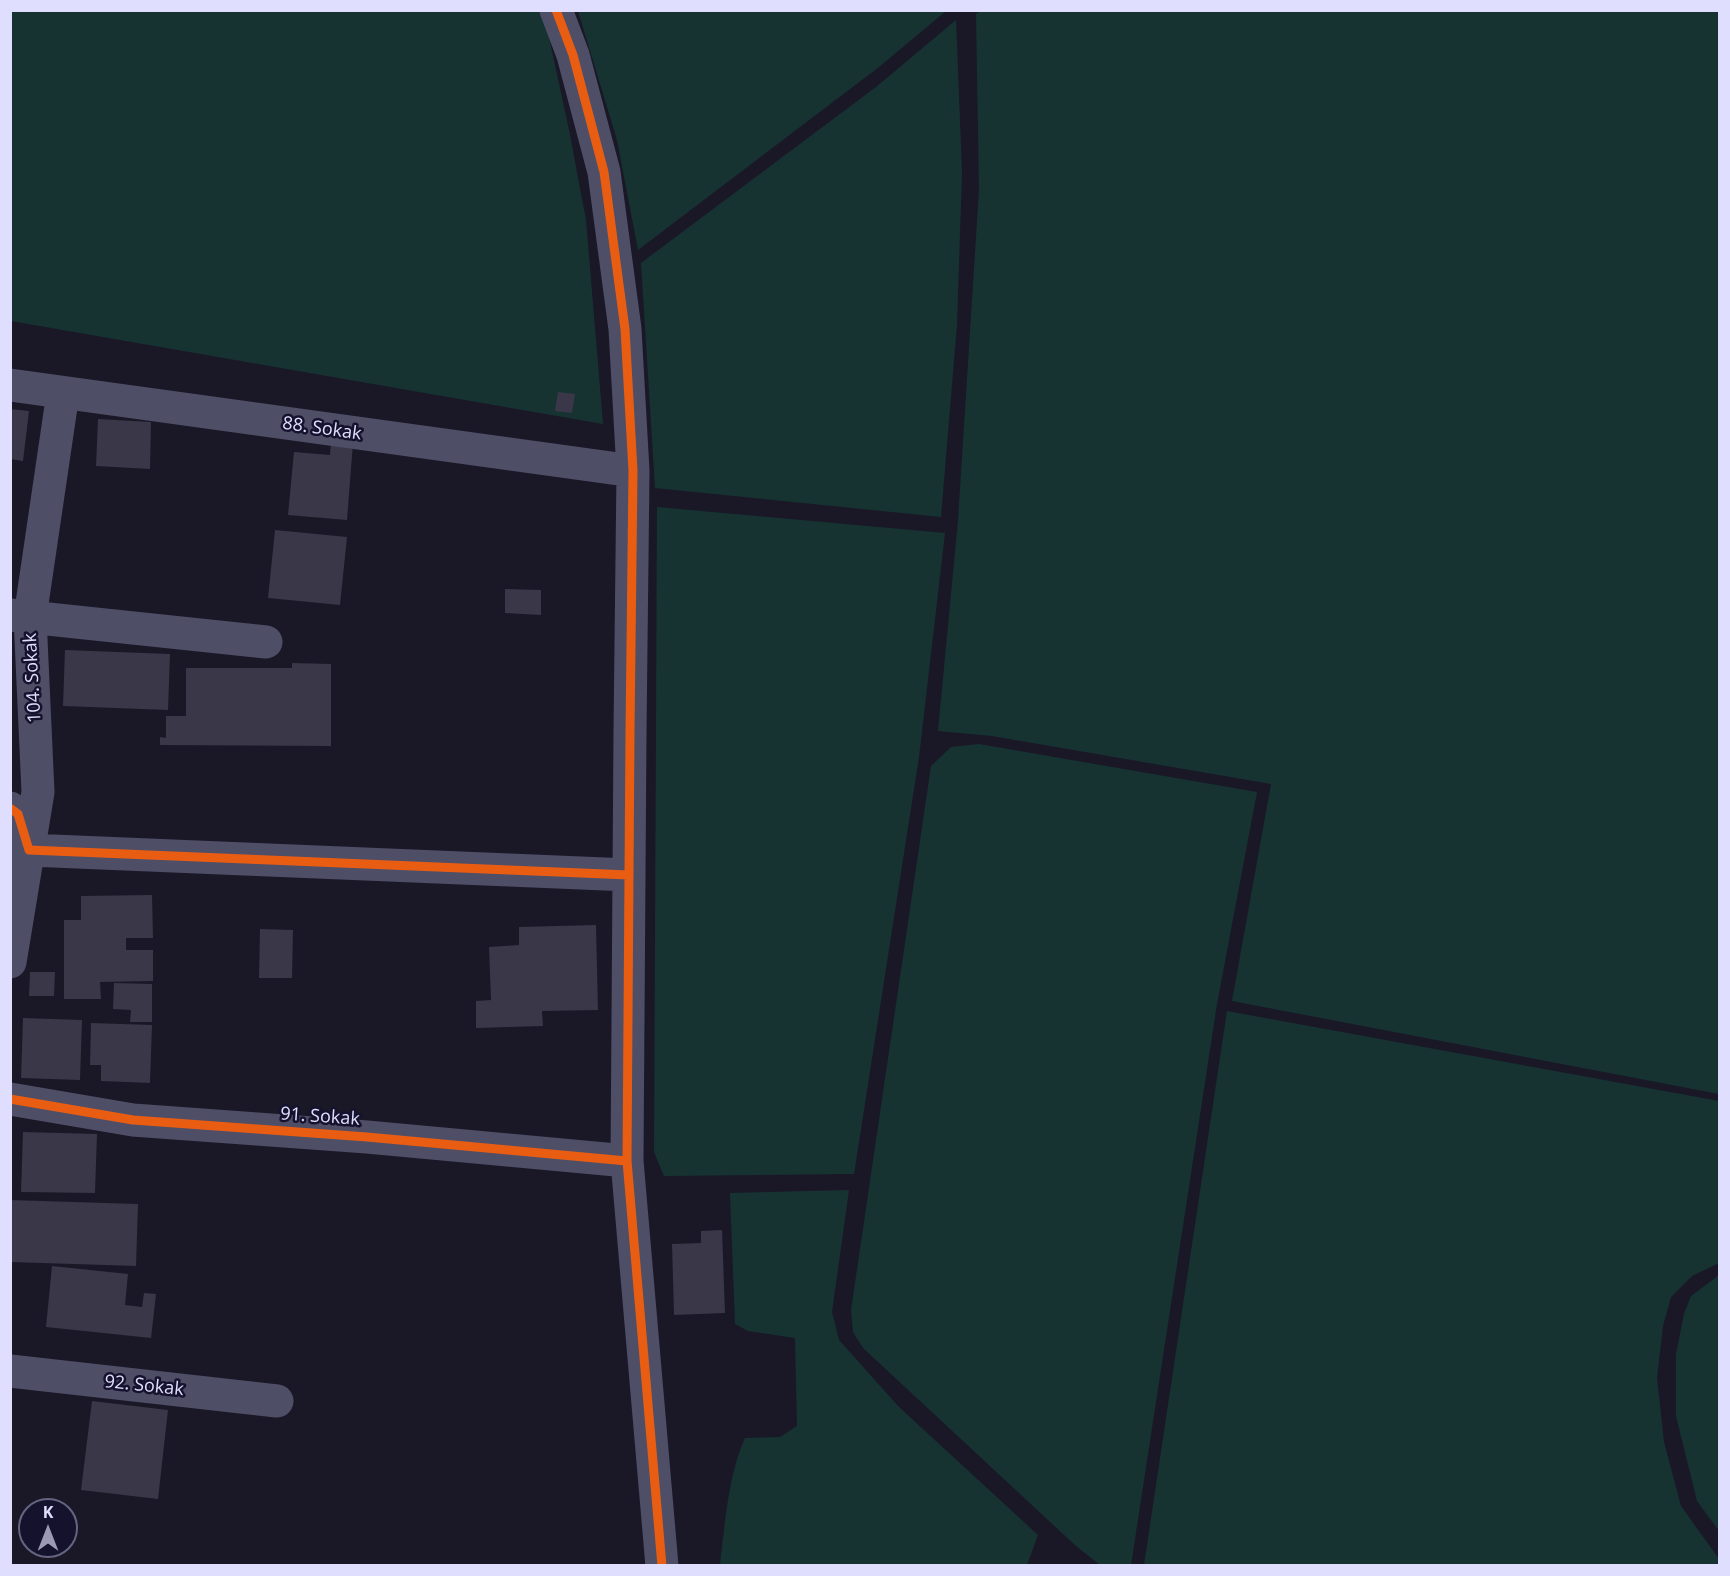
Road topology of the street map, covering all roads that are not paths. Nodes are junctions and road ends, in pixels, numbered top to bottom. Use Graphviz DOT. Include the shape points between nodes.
graph roads {
  1 [pos="556,10"];
  2 [pos="10,385"];
  3 [pos="63,393"];
  4 [pos="633,471"];
  5 [pos="20,616"];
  6 [pos="266,642"];
  7 [pos="10,808"];
  8 [pos="29,850"];
  9 [pos="629,876"];
  10 [pos="10,962"];
  11 [pos="10,1099"];
  12 [pos="627,1161"];
  13 [pos="10,1371"];
  14 [pos="277,1401"];
  15 [pos="662,1566"];
  1 -- 4 [label="street" via="573,55 604,172 625,329"];
  2 -- 3 [label="street, 88. Sokak"];
  3 -- 4 [label="street, 88. Sokak"];
  3 -- 5 [label="street, 104. Sokak"];
  4 -- 9 [label="street"];
  5 -- 6 [label="street"];
  5 -- 8 [label="street, 104. Sokak" via="38,792"];
  7 -- 8 [label="street" via="18,814"];
  8 -- 9 [label="street"];
  8 -- 10 [label="street, 104. Sokak"];
  9 -- 12 [label="street"];
  11 -- 12 [label="street, 91. Sokak" via="133,1120"];
  12 -- 15 [label="street"];
  13 -- 14 [label="street, 92. Sokak"];
}
